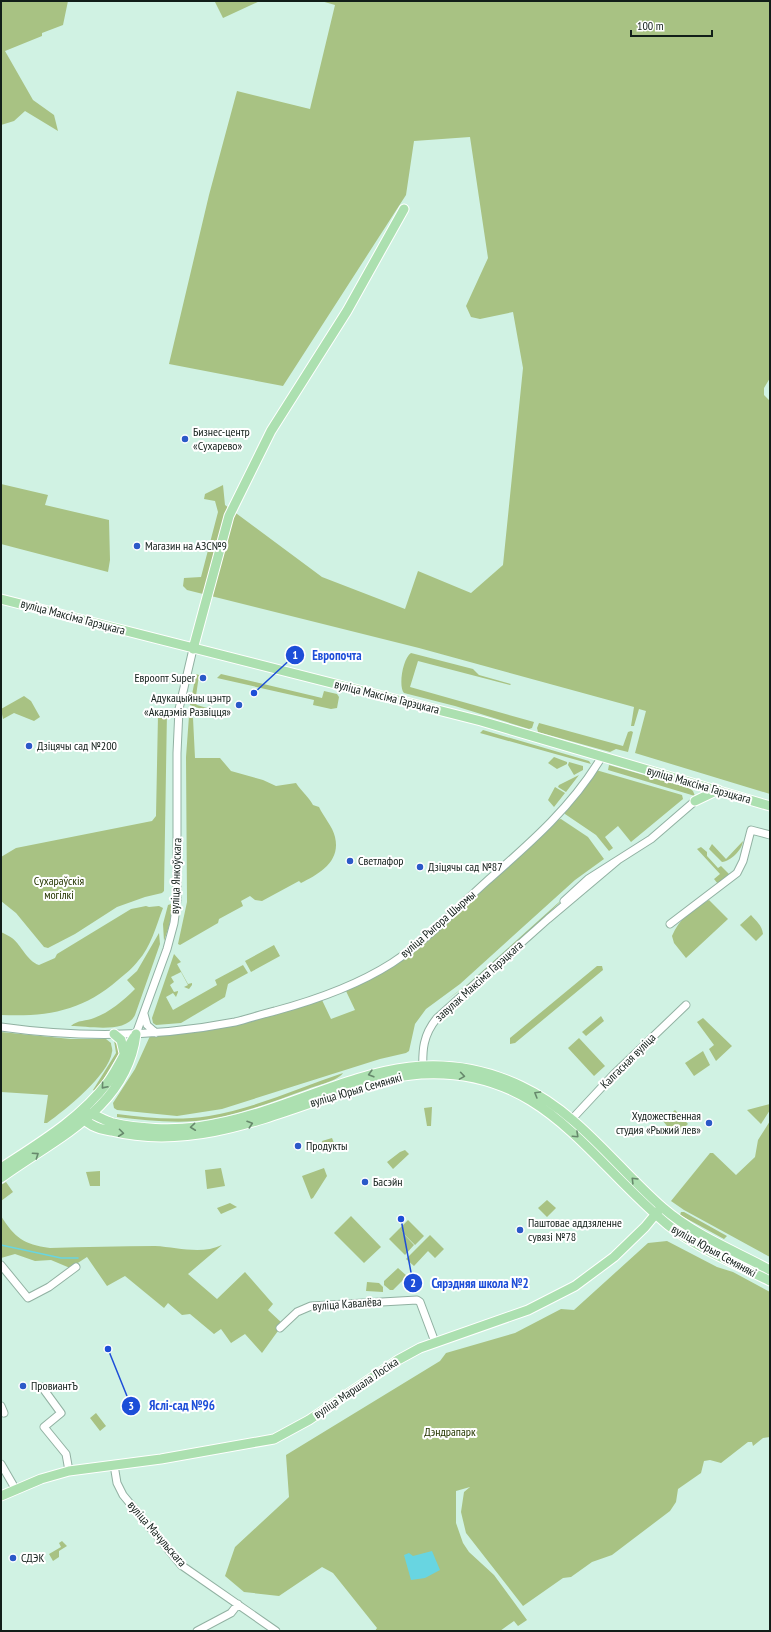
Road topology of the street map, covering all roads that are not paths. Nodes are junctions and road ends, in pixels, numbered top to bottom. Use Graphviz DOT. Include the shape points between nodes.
graph roads {
  1 [pos="404,209"];
  2 [pos="1,599"];
  3 [pos="193,649"];
  4 [pos="601,758"];
  5 [pos="691,783"];
  6 [pos="718,790"];
  7 [pos="695,802"];
  8 [pos="770,806"];
  9 [pos="770,835"];
  10 [pos="670,924"];
  11 [pos="686,1005"];
  12 [pos="144,1012"];
  13 [pos="1,1028"];
  14 [pos="156,1033"];
  15 [pos="114,1034"];
  16 [pos="136,1034"];
  17 [pos="124,1053"];
  18 [pos="423,1070"];
  19 [pos="104,1101"];
  20 [pos="81,1111"];
  21 [pos="92,1114"];
  22 [pos="572,1119"];
  23 [pos="85,1121"];
  24 [pos="116,1123"];
  25 [pos="1,1168"];
  26 [pos="1,1178"];
  27 [pos="659,1211"];
  28 [pos="1,1265"];
  29 [pos="76,1267"];
  30 [pos="770,1270"];
  31 [pos="770,1281"];
  32 [pos="280,1328"];
  33 [pos="435,1342"];
  34 [pos="42,1387"];
  35 [pos="1,1464"];
  36 [pos="114,1465"];
  37 [pos="69,1471"];
  38 [pos="16,1490"];
  39 [pos="1,1496"];
  40 [pos="1,1501"];
  41 [pos="238,1604"];
  42 [pos="197,1631"];
  43 [pos="276,1631"];
  1 -- 3 [label="main road" via="347,311 271,431 229,516"];
  2 -- 3 [label="main road, вуліца Максіма Гарэцкага"];
  3 -- 4 [label="main road, вуліца Максіма Гарэцкага" via="481,721"];
  3 -- 12 [label="street, вуліца Янкоўскага" via="179,709 178,900 167,949"];
  4 -- 5 [label="main road, вуліца Максіма Гарэцкага"];
  4 -- 14 [label="street, вуліца Рыгора Шырмы" via="582,787 523,850 428,936 392,963 372,975 311,1001 236,1022"];
  5 -- 6 [label="main road, вуліца Максіма Гарэцкага"];
  5 -- 7 [label="main road" via="697,792"];
  6 -- 7 [label="main road"];
  6 -- 8 [label="main road, вуліца Максіма Гарэцкага"];
  7 -- 18 [label="street, завулак Максіма Гарэцкага" via="651,839 588,879 548,919 437,1018 422,1046"];
  9 -- 10 [label="street" via="751,830 737,873"];
  11 -- 22 [label="street, Калгасная вуліца" via="614,1074"];
  12 -- 14 [label="street" via="147,1025"];
  12 -- 16 [label="street, вуліца Янкоўскага"];
  13 -- 15 [label="street" via="57,1033"];
  14 -- 16 [label="street, вуліца Рыгора Шырмы"];
  15 -- 16 [label="street"];
  15 -- 17 [label="main road" via="121,1040"];
  16 -- 17 [label="main road"];
  16 -- 19 [label="main road" via="134,1053"];
  17 -- 20 [label="main road, one-way" via="107,1082"];
  22 -- 18 [label="main road, вуліца Юрыя Семянякі, one-way" via="534,1092 506,1079 468,1068"];
  23 -- 18 [label="main road, вуліца Юрыя Семянякі, one-way" via="114,1132 160,1137 196,1136 243,1126"];
  18 -- 24 [label="main road, вуліца Юрыя Семянякі, one-way" via="401,1067 367,1075 253,1113 207,1125 160,1128"];
  18 -- 27 [label="main road, вуліца Юрыя Семянякі, one-way" via="476,1079 510,1090 530,1100 571,1130"];
  19 -- 21 [label="main road"];
  19 -- 24 [label="main road" via="107,1116"];
  20 -- 21 [label="main road, вуліца Юрыя Семянякі"];
  20 -- 23 [label="main road"];
  20 -- 25 [label="main road"];
  21 -- 23 [label="main road"];
  21 -- 24 [label="main road, вуліца Юрыя Семянякі"];
  27 -- 22 [label="main road, вуліца Юрыя Семянякі, one-way"];
  26 -- 23 [label="main road, one-way"];
  27 -- 30 [label="main road, вуліца Юрыя Семянякі"];
  27 -- 31 [label="main road, вуліца Юрыя Семянякі" via="682,1234"];
  27 -- 33 [label="main road, вуліца Маршала Лосіка" via="614,1257 575,1286 528,1310"];
  28 -- 29 [label="street" via="28,1298"];
  32 -- 33 [label="street, вуліца Кавалёва" via="294,1314 308,1307 417,1300"];
  33 -- 36 [label="main road, вуліца Маршала Лосіка" via="398,1360 329,1407 274,1439 245,1446"];
  34 -- 37 [label="street" via="61,1413 44,1427 66,1454"];
  35 -- 38 [label="street"];
  36 -- 37 [label="main road, вуліца Маршала Лосіка"];
  36 -- 41 [label="street, вуліца Мачульскага" via="117,1482 123,1494 181,1566"];
  37 -- 38 [label="main road, вуліца Маршала Лосіка" via="41,1478"];
  38 -- 39 [label="main road, вуліца Маршала Лосіка"];
  38 -- 40 [label="main road, вуліца Маршала Лосіка"];
  41 -- 42 [label="street" via="231,1613"];
  41 -- 43 [label="street, вуліца Мачульскага"];
}
